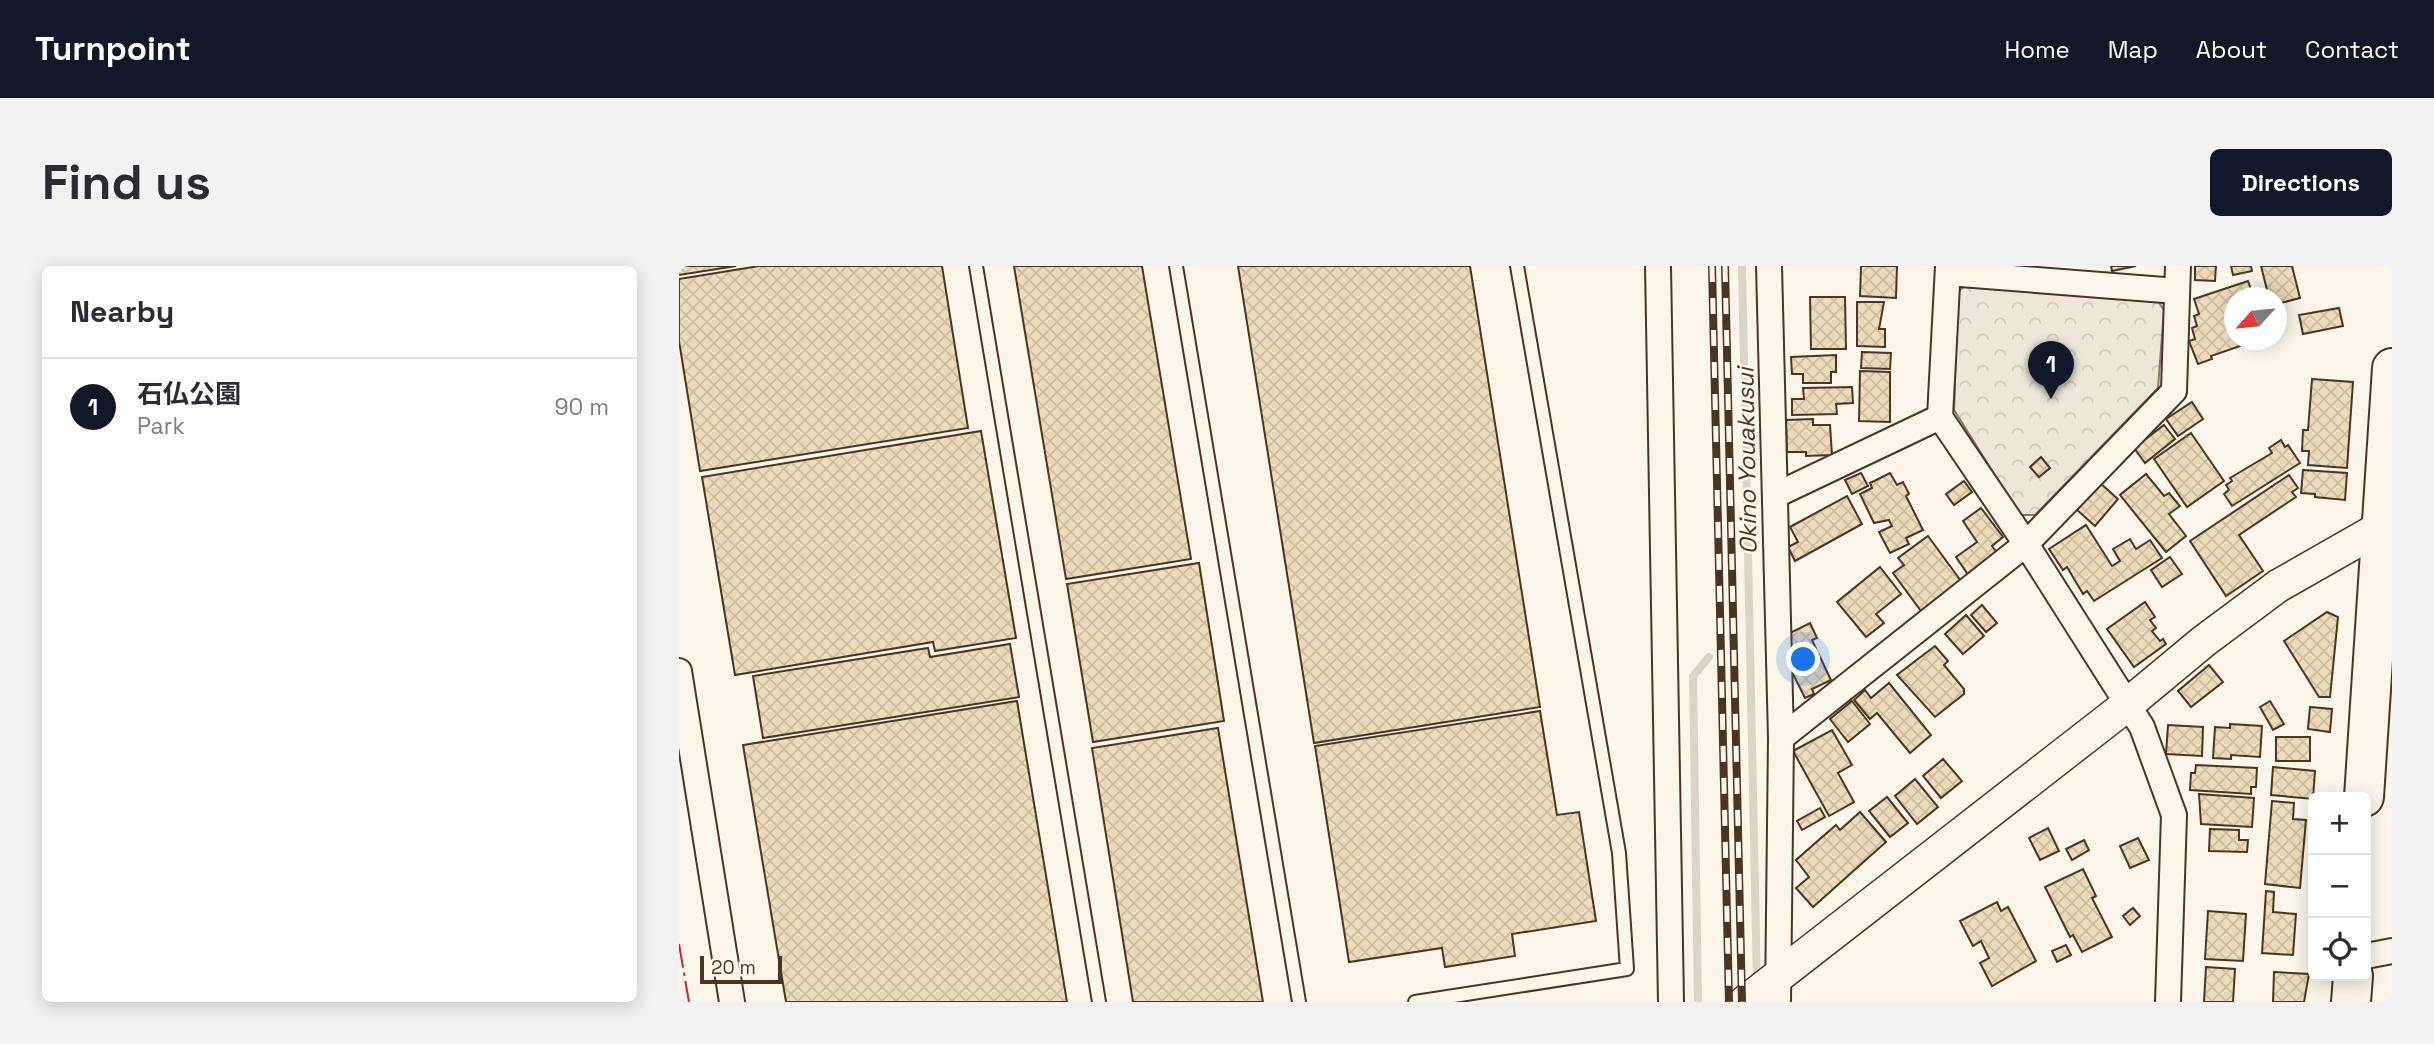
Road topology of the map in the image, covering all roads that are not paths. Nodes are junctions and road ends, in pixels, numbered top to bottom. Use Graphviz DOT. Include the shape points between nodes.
graph roads {
  1 [pos="976,266"];
  2 [pos="1176,266"];
  3 [pos="1517,266"];
  4 [pos="1658,266"];
  5 [pos="1769,266"];
  6 [pos="2178,266"];
  7 [pos="1948,270"];
  8 [pos="2177,291"];
  9 [pos="2392,368"];
  10 [pos="1940,417"];
  11 [pos="1776,495"];
  12 [pos="2386,543"];
  13 [pos="2026,544"];
  14 [pos="679,671"];
  15 [pos="2127,705"];
  16 [pos="1781,737"];
  17 [pos="2364,792"];
  18 [pos="2392,951"];
  19 [pos="2371,955"];
  20 [pos="2353,981"];
  21 [pos="1778,990"];
  22 [pos="732,1002"];
  23 [pos="1099,1002"];
  24 [pos="1299,1002"];
  25 [pos="1415,1002"];
  26 [pos="1671,1002"];
  27 [pos="1745,1002"];
  28 [pos="2168,1002"];
  29 [pos="2351,1002"];
  1 -- 23 [label="lane"];
  2 -- 24 [label="lane"];
  3 -- 25 [label="lane" via="1619,853 1627,969"];
  4 -- 26 [label="street"];
  5 -- 11 [label="street"];
  6 -- 8 [label="street"];
  7 -- 8 [label="street"];
  7 -- 10 [label="street"];
  8 -- 13 [label="street" via="2174,391"];
  9 -- 12 [label="main road"];
  10 -- 11 [label="street"];
  10 -- 13 [label="street"];
  11 -- 16 [label="street"];
  12 -- 15 [label="street" via="2278,586"];
  12 -- 17 [label="main road"];
  13 -- 15 [label="street"];
  13 -- 16 [label="street"];
  14 -- 22 [label="street"];
  15 -- 21 [label="street"];
  15 -- 28 [label="street" via="2142,727 2173,815"];
  16 -- 21 [label="street"];
  18 -- 19 [label="street"];
  20 -- 29 [label="main road"];
  21 -- 27 [label="street"];
}
